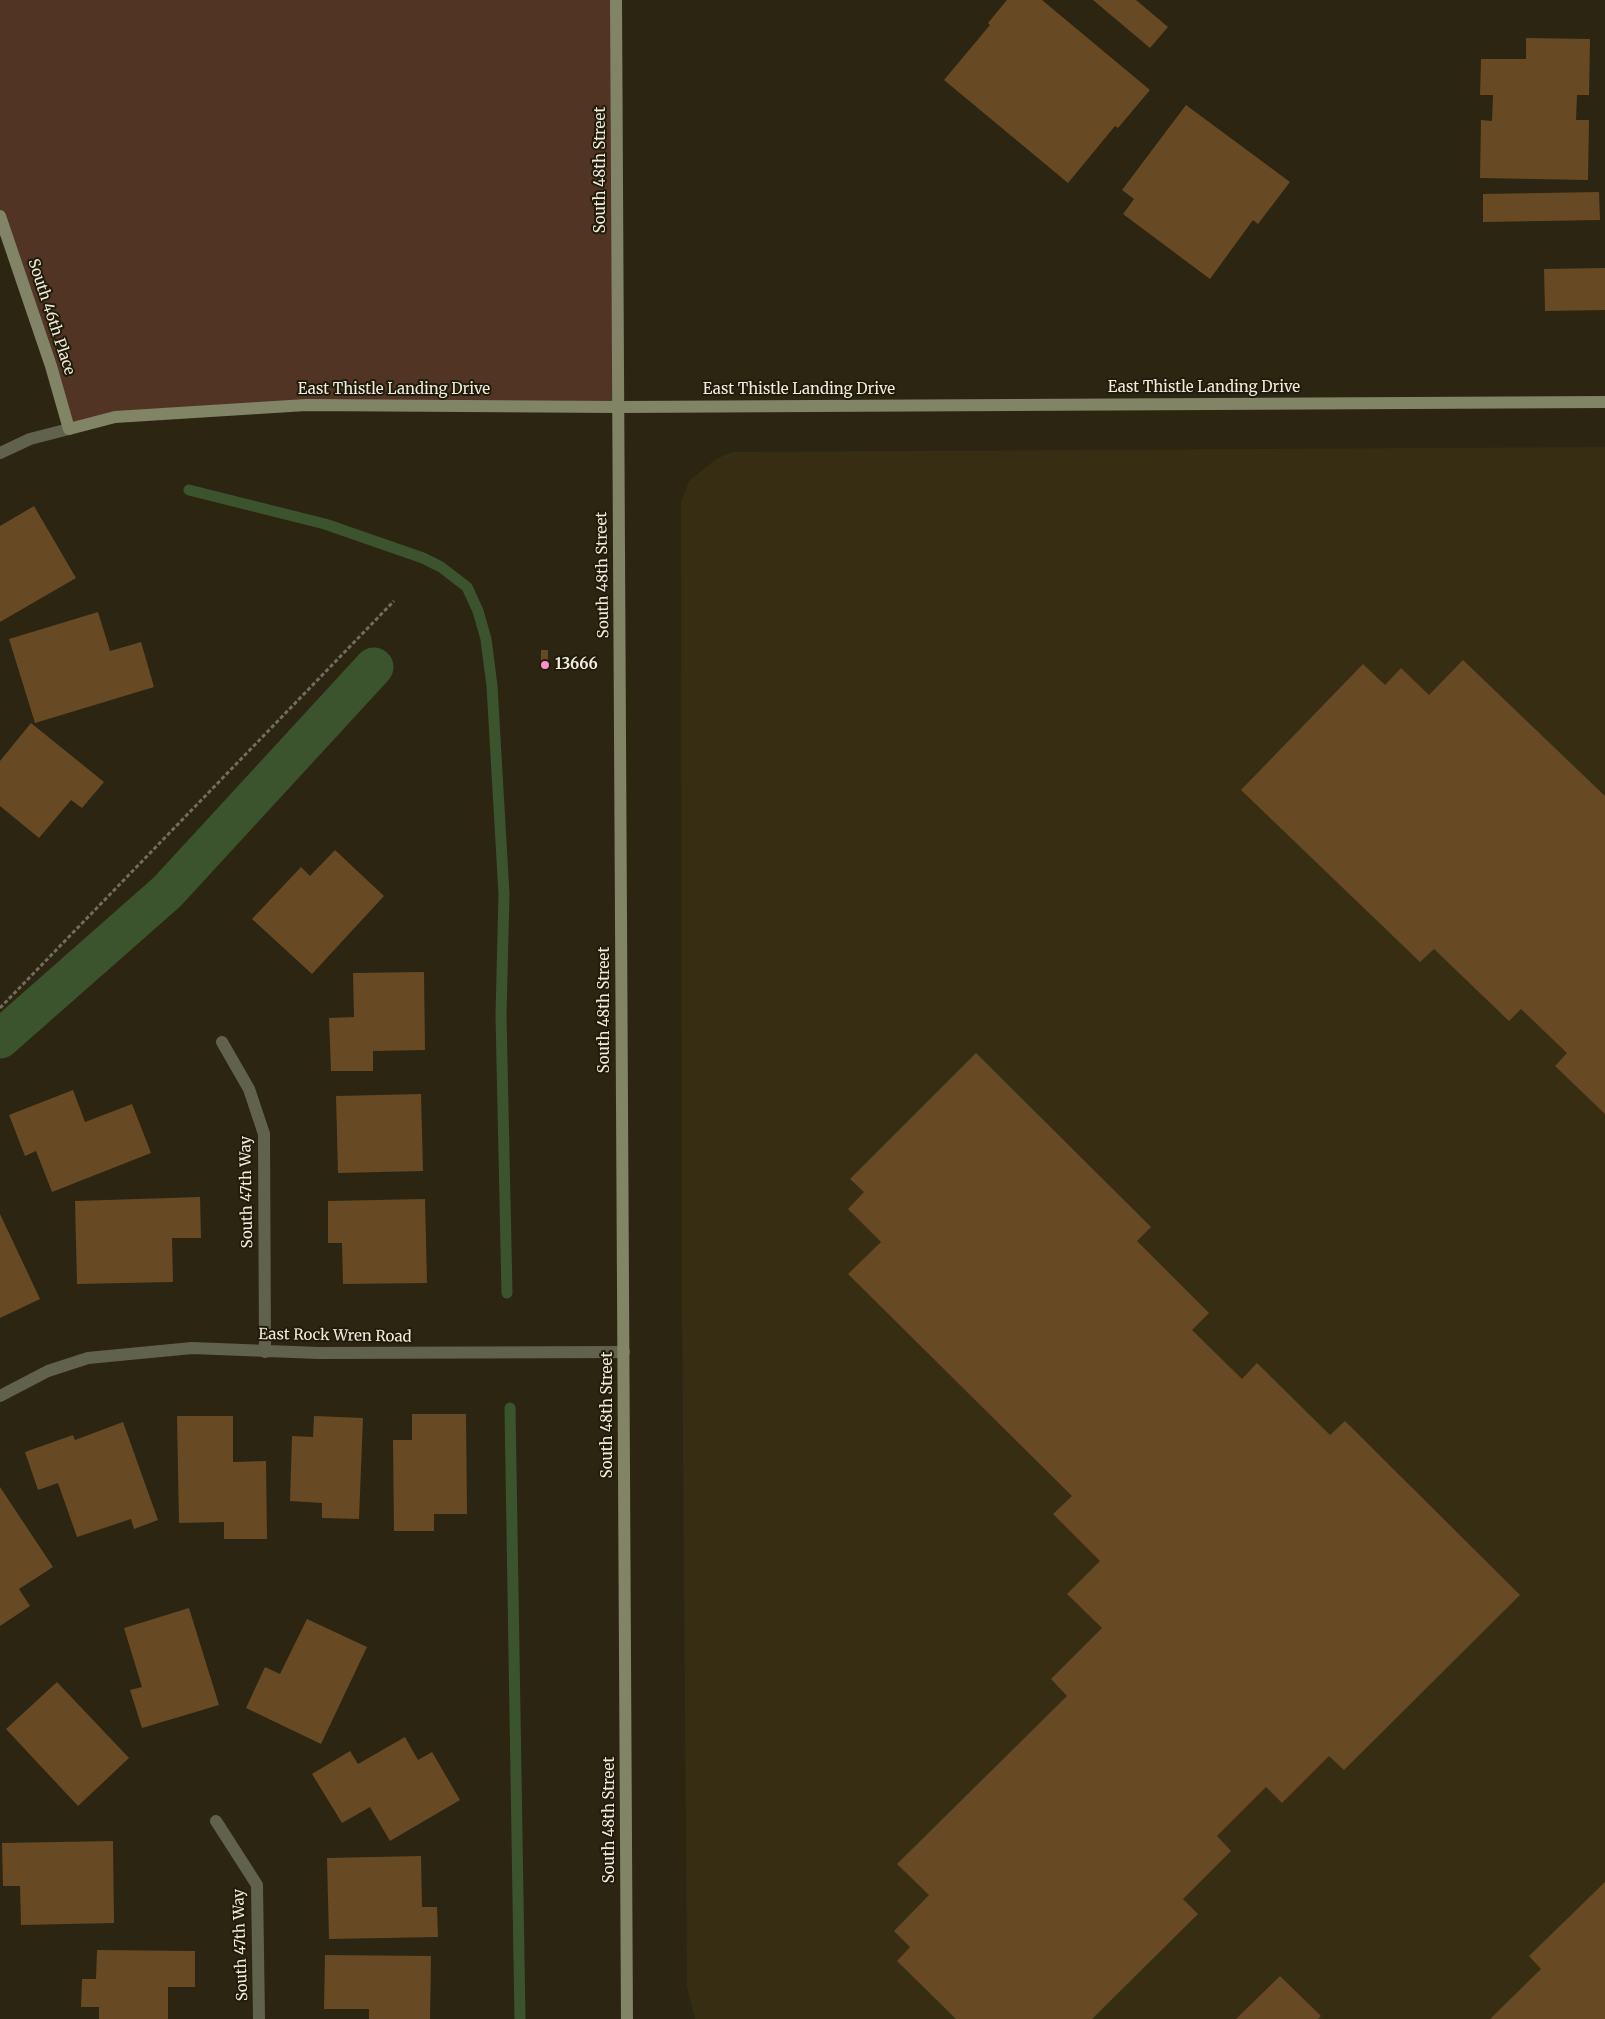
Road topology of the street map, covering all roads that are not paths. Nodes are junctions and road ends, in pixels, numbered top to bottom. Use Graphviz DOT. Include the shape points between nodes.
graph roads {
  1 [pos="616,0"];
  2 [pos="0,216"];
  3 [pos="1605,402"];
  4 [pos="618,407"];
  5 [pos="68,429"];
  6 [pos="0,454"];
  7 [pos="222,1042"];
  8 [pos="265,1352"];
  9 [pos="624,1352"];
  10 [pos="0,1396"];
  11 [pos="216,1822"];
  12 [pos="259,2019"];
  13 [pos="628,2019"];
  1 -- 4 [label="main road, South 48th Street"];
  2 -- 5 [label="main road, South 46th Place" via="51,366"];
  3 -- 4 [label="main road, East Thistle Landing Drive"];
  4 -- 5 [label="main road, East Thistle Landing Drive" via="306,405 115,417"];
  4 -- 9 [label="main road, South 48th Street"];
  5 -- 6 [label="street, East Thistle Landing Drive" via="30,439"];
  7 -- 8 [label="street, South 47th Way" via="249,1089 264,1134"];
  8 -- 9 [label="street, East Rock Wren Road"];
  8 -- 10 [label="street, East Rock Wren Road" via="192,1348 88,1358 48,1372"];
  9 -- 13 [label="main road, South 48th Street"];
  11 -- 12 [label="street, South 47th Way" via="258,1885"];
}
